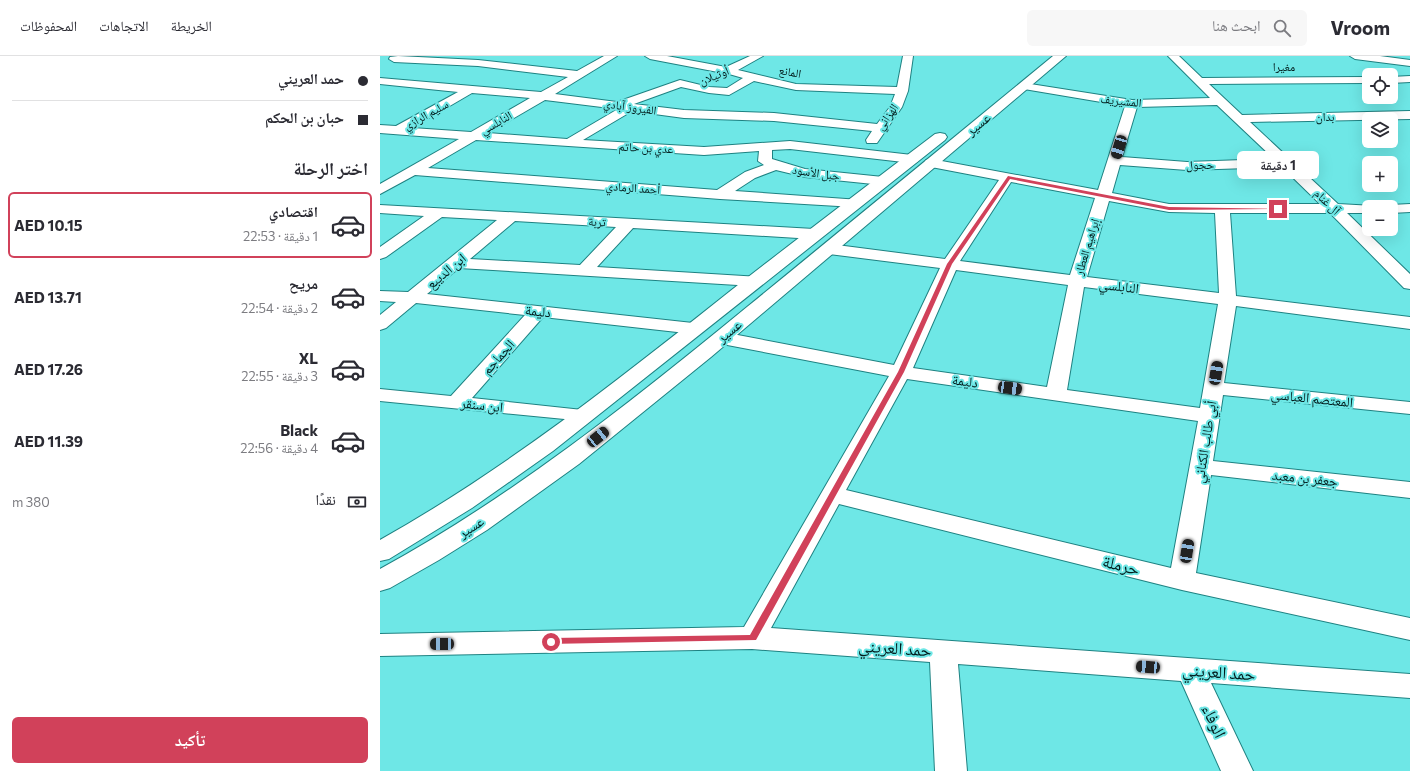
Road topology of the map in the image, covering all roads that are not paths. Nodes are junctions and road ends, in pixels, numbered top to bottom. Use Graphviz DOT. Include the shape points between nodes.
graph roads {
  1 [pos="612,56"];
  2 [pos="659,56"];
  3 [pos="758,56"];
  4 [pos="908,56"];
  5 [pos="1043,56"];
  6 [pos="1060,56"];
  7 [pos="1173,56"];
  8 [pos="1355,56"];
  9 [pos="395,57"];
  10 [pos="1388,60"];
  11 [pos="1410,63"];
  12 [pos="728,71"];
  13 [pos="380,74"];
  14 [pos="1410,74"];
  15 [pos="579,75"];
  16 [pos="752,77"];
  17 [pos="1410,79"];
  18 [pos="1362,80"];
  19 [pos="1398,80"];
  20 [pos="380,81"];
  21 [pos="1199,81"];
  22 [pos="690,86"];
  23 [pos="1024,86"];
  24 [pos="472,89"];
  25 [pos="710,90"];
  26 [pos="902,91"];
  27 [pos="543,96"];
  28 [pos="1220,101"];
  29 [pos="1132,104"];
  30 [pos="624,106"];
  31 [pos="675,113"];
  32 [pos="1410,115"];
  33 [pos="1239,119"];
  34 [pos="880,128"];
  35 [pos="380,129"];
  36 [pos="398,131"];
  37 [pos="473,136"];
  38 [pos="380,141"];
  39 [pos="569,143"];
  40 [pos="764,146"];
  41 [pos="863,152"];
  42 [pos="912,159"];
  43 [pos="1114,161"];
  44 [pos="931,163"];
  45 [pos="1286,163"];
  46 [pos="774,166"];
  47 [pos="412,171"];
  48 [pos="1008,177"];
  49 [pos="883,181"];
  50 [pos="380,190"];
  51 [pos="720,194"];
  52 [pos="1104,195"];
  53 [pos="855,203"];
  54 [pos="1410,208"];
  55 [pos="380,209"];
  56 [pos="1222,209"];
  57 [pos="1362,209"];
  58 [pos="1398,209"];
  59 [pos="1335,210"];
  60 [pos="438,212"];
  61 [pos="511,217"];
  62 [pos="629,223"];
  63 [pos="814,234"];
  64 [pos="829,249"];
  65 [pos="380,254"];
  66 [pos="455,263"];
  67 [pos="950,264"];
  68 [pos="583,272"];
  69 [pos="1077,280"];
  70 [pos="754,281"];
  71 [pos="1410,284"];
  72 [pos="380,296"];
  73 [pos="414,298"];
  74 [pos="1228,300"];
  75 [pos="538,312"];
  76 [pos="1410,323"];
  77 [pos="380,324"];
  78 [pos="695,328"];
  79 [pos="722,338"];
  80 [pos="901,372"];
  81 [pos="1214,388"];
  82 [pos="1056,394"];
  83 [pos="380,395"];
  84 [pos="457,402"];
  85 [pos="1410,408"];
  86 [pos="585,415"];
  87 [pos="1209,416"];
  88 [pos="1201,467"];
  89 [pos="1410,490"];
  90 [pos="833,495"];
  91 [pos="380,552"];
  92 [pos="1182,580"];
  93 [pos="380,582"];
  94 [pos="1410,629"];
  95 [pos="752,638"];
  96 [pos="380,645"];
  97 [pos="943,652"];
  98 [pos="1191,670"];
  99 [pos="1410,686"];
  100 [pos="951,771"];
  101 [pos="1237,771"];
  1 -- 15 [label="street, النابلسي"];
  2 -- 12 [label="street, المانع"];
  3 -- 12 [label="street, أوثيلان"];
  4 -- 26 [label="street, الهزاني"];
  5 -- 42 [label="main road, عسير"];
  6 -- 23 [label="main road, عسير"];
  7 -- 21 [label="street, آل غنام"];
  8 -- 10 [label="street"];
  9 -- 13 [label="street"];
  9 -- 15 [label="street" via="478,63"];
  10 -- 11 [label="street"];
  10 -- 14 [label="street"];
  12 -- 16 [label="street, المانع"];
  12 -- 22 [label="street, أوثيلان"];
  15 -- 27 [label="street, النابلسي"];
  16 -- 25 [label="street, أوثيلان" via="729,92"];
  16 -- 26 [label="street, المانع" via="796,87"];
  17 -- 19 [label="street"];
  18 -- 21 [label="street, مغيرا"];
  20 -- 24 [label="street, الفيروز آبادي"];
  21 -- 28 [label="street, آل غنام"];
  22 -- 25 [label="street, أوثيلان"];
  22 -- 30 [label="street, أوثيلان" via="680,83"];
  23 -- 29 [label="street, المشيريف"];
  23 -- 44 [label="main road, عسير"];
  24 -- 27 [label="street, الفيروز آبادي"];
  24 -- 36 [label="street, سليم الرازي"];
  25 -- 31 [label="street"];
  26 -- 34 [label="street, الهزاني" via="896,106"];
  27 -- 30 [label="street, الفيروز آبادي"];
  27 -- 37 [label="street, النابلسي"];
  28 -- 29 [label="street, المشيريف"];
  28 -- 33 [label="street, آل غنام"];
  29 -- 43 [label="street, إبراهيم العطار"];
  30 -- 31 [label="street, الفيروز آبادي"];
  30 -- 39 [label="street, أوثيلان"];
  31 -- 34 [label="street, الفيروز آبادي" via="774,117"];
  32 -- 33 [label="street, بدان"];
  33 -- 45 [label="street, آل غنام"];
  34 -- 41 [label="street, الهزاني"];
  35 -- 36 [label="street, عدي بن حاتم"];
  36 -- 37 [label="street, عدي بن حاتم"];
  36 -- 38 [label="street, سليم الرازي"];
  37 -- 39 [label="street, عدي بن حاتم"];
  37 -- 47 [label="street, النابلسي"];
  39 -- 40 [label="street, عدي بن حاتم" via="704,151"];
  40 -- 41 [label="street, عدي بن حاتم" via="790,144"];
  40 -- 46 [label="street, جبل الأسود" via="765,161"];
  41 -- 42 [label="street, عدي بن حاتم"];
  42 -- 49 [label="main road, عسير"];
  43 -- 45 [label="street, حجول" via="1187,166"];
  43 -- 52 [label="street, إبراهيم العطار"];
  44 -- 48 [label="street"];
  44 -- 64 [label="main road, عسير"];
  45 -- 59 [label="street, آل غنام"];
  46 -- 49 [label="street, جبل الأسود"];
  46 -- 51 [label="street" via="750,175"];
  47 -- 50 [label="street, النابلسي"];
  47 -- 51 [label="street, أحمد الرمادي"];
  48 -- 52 [label="street"];
  48 -- 67 [label="street"];
  49 -- 53 [label="main road, عسير"];
  51 -- 53 [label="street, أحمد الرمادي"];
  52 -- 56 [label="street" via="1169,208"];
  52 -- 69 [label="street, إبراهيم العطار"];
  53 -- 63 [label="main road, عسير"];
  54 -- 58 [label="street"];
  55 -- 60 [label="street, تربة"];
  56 -- 59 [label="street"];
  56 -- 74 [label="street, أبي طالب الكناني"];
  57 -- 59 [label="street"];
  59 -- 71 [label="street, آل غنام"];
  60 -- 61 [label="street, تربة"];
  60 -- 65 [label="street"];
  61 -- 62 [label="street, تربة"];
  61 -- 66 [label="street, ابن الديبع"];
  62 -- 63 [label="street, تربة"];
  62 -- 68 [label="street"];
  63 -- 70 [label="main road, عسير"];
  64 -- 67 [label="street, النابلسي"];
  64 -- 79 [label="main road, عسير"];
  66 -- 68 [label="street"];
  66 -- 73 [label="street, ابن الديبع"];
  67 -- 69 [label="street, النابلسي"];
  67 -- 80 [label="street"];
  68 -- 70 [label="street"];
  69 -- 74 [label="street, النابلسي"];
  69 -- 82 [label="street, إبراهيم العطار"];
  70 -- 78 [label="main road, عسير"];
  72 -- 73 [label="street, دليمة"];
  73 -- 75 [label="street, دليمة"];
  73 -- 77 [label="street, ابن الديبع"];
  74 -- 76 [label="street, النابلسي"];
  74 -- 81 [label="street, أبي طالب الكناني"];
  75 -- 78 [label="street, دليمة"];
  75 -- 84 [label="street, الجماجم"];
  78 -- 86 [label="main road, عسير"];
  79 -- 80 [label="street, دليمة"];
  79 -- 93 [label="main road, عسير" via="587,446 506,504"];
  80 -- 82 [label="street, دليمة"];
  80 -- 90 [label="street"];
  81 -- 85 [label="street, المعتصم العباسي"];
  81 -- 87 [label="street, أبي طالب الكناني"];
  82 -- 87 [label="street, دليمة"];
  83 -- 84 [label="street, ابن سنقر"];
  84 -- 86 [label="street, ابن سنقر"];
  86 -- 91 [label="main road, عسير" via="465,500"];
  87 -- 88 [label="street, أبي طالب الكناني"];
  88 -- 89 [label="street, جعفر بن معبد"];
  88 -- 92 [label="street, أبي طالب الكناني"];
  90 -- 92 [label="street, حرملة"];
  90 -- 95 [label="street"];
  92 -- 94 [label="street, حرملة"];
  95 -- 96 [label="street, حمد العريني"];
  95 -- 97 [label="street, حمد العريني"];
  97 -- 98 [label="street, حمد العريني"];
  97 -- 100 [label="street"];
  98 -- 99 [label="street, حمد العريني"];
  98 -- 101 [label="street, الوفاء"];
}
